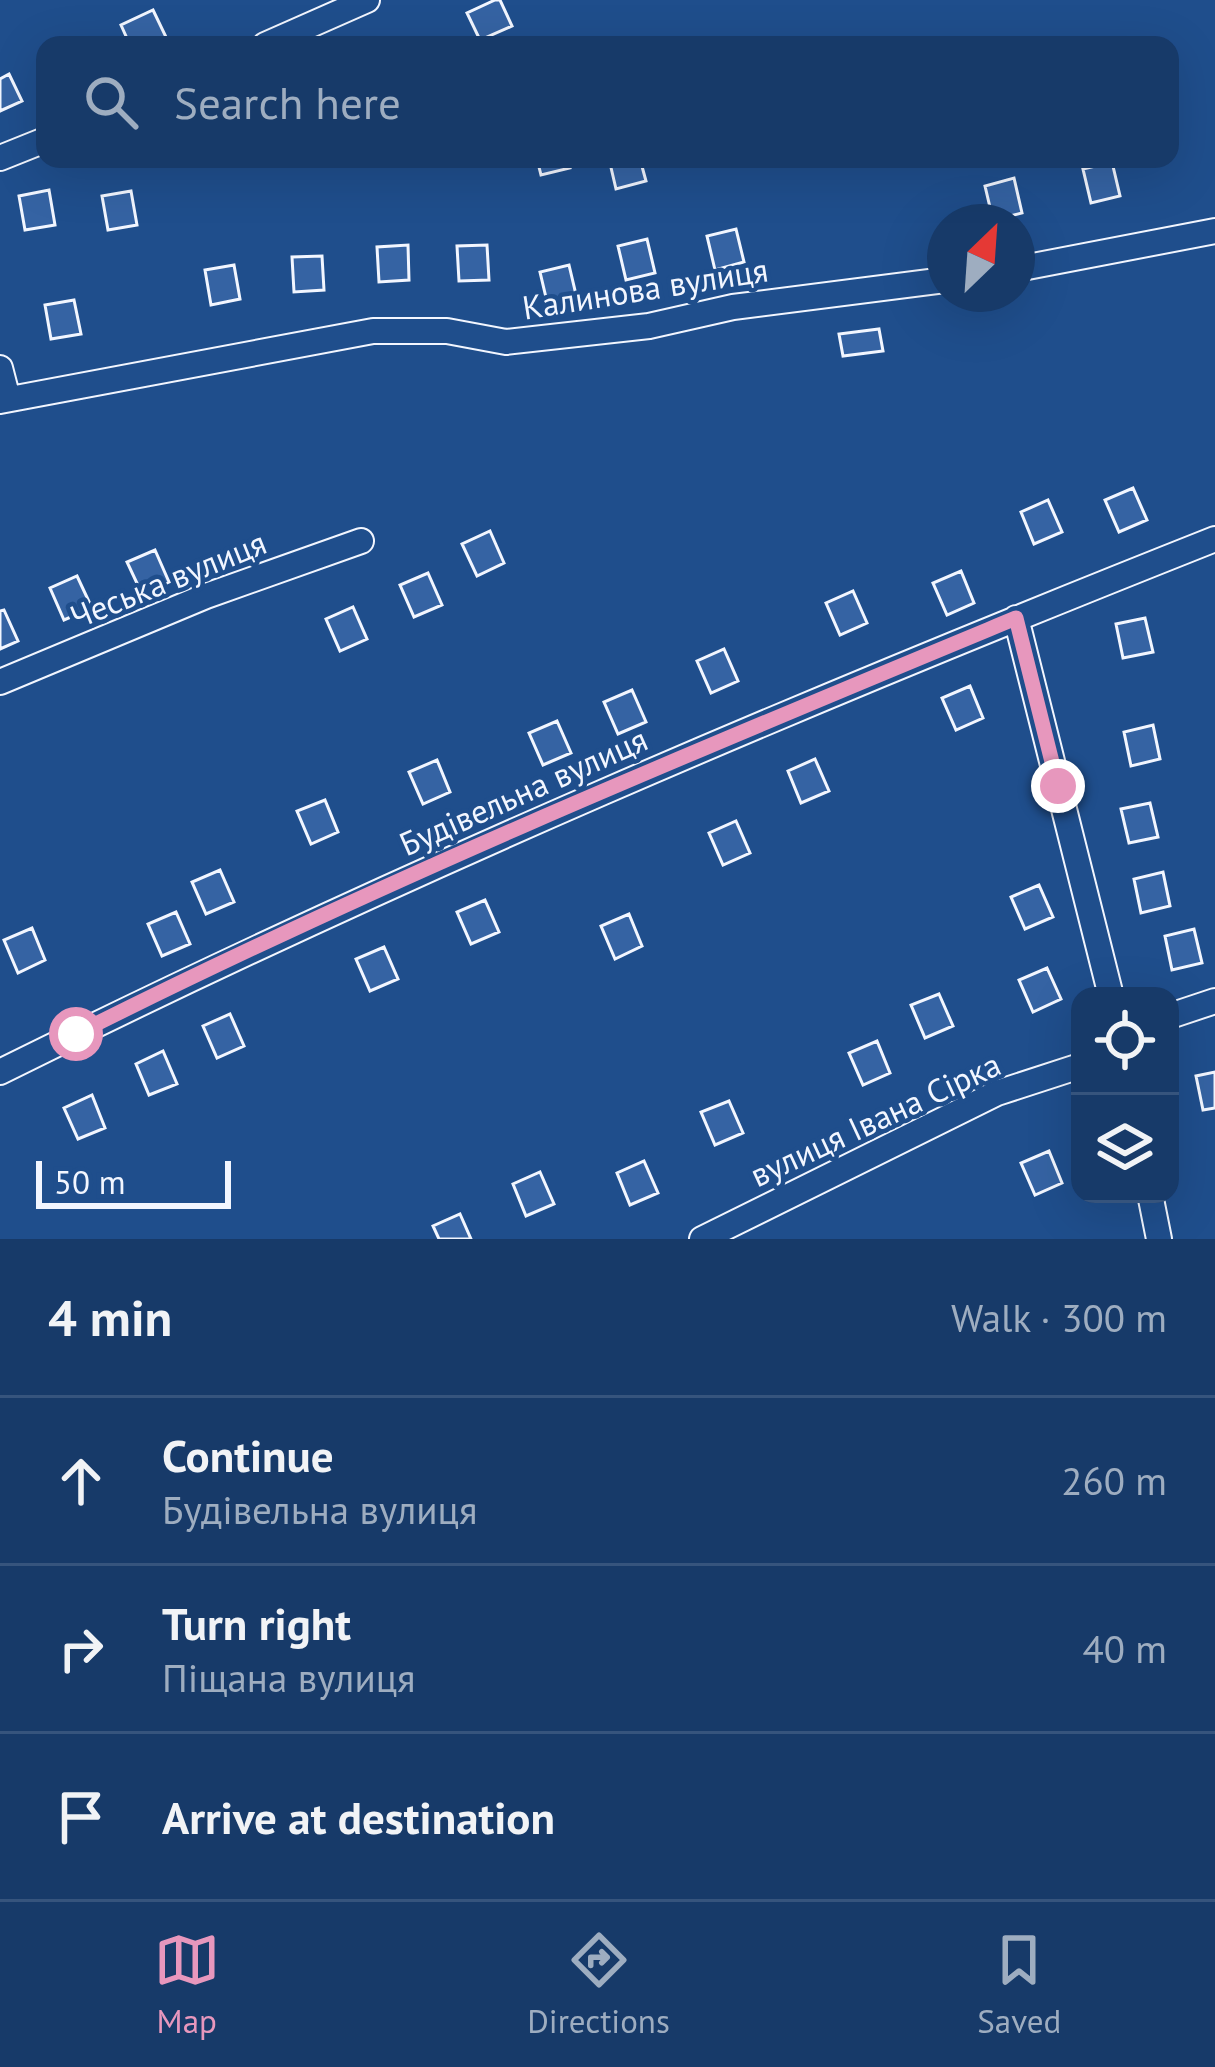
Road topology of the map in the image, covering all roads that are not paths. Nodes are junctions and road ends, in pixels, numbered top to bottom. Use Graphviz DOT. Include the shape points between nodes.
graph roads {
  1 [pos="367,0"];
  2 [pos="286,36"];
  3 [pos="36,144"];
  4 [pos="0,158"];
  5 [pos="1215,232"];
  6 [pos="1035,266"];
  7 [pos="927,282"];
  8 [pos="0,368"];
  9 [pos="4,400"];
  10 [pos="1215,538"];
  11 [pos="361,541"];
  12 [pos="1016,618"];
  13 [pos="0,682"];
  14 [pos="1109,987"];
  15 [pos="1215,1001"];
  16 [pos="1179,1013"];
  17 [pos="1071,1069"];
  18 [pos="0,1072"];
  19 [pos="1152,1203"];
  20 [pos="702,1239"];
  21 [pos="1159,1239"];
  1 -- 2 [label="street"];
  3 -- 4 [label="street"];
  5 -- 6 [label="street"];
  7 -- 9 [label="street, Калинова вулиця" via="506,342 447,331 373,332"];
  8 -- 9 [label="street"];
  10 -- 12 [label="street, Будівельна вулиця"];
  11 -- 13 [label="street, Чеська вулиця"];
  12 -- 14 [label="street"];
  12 -- 18 [label="street, Будівельна вулиця" via="229,958"];
  15 -- 16 [label="street"];
  17 -- 20 [label="street, вулиця Івана Сірка" via="998,1093"];
  19 -- 21 [label="street"];
}
